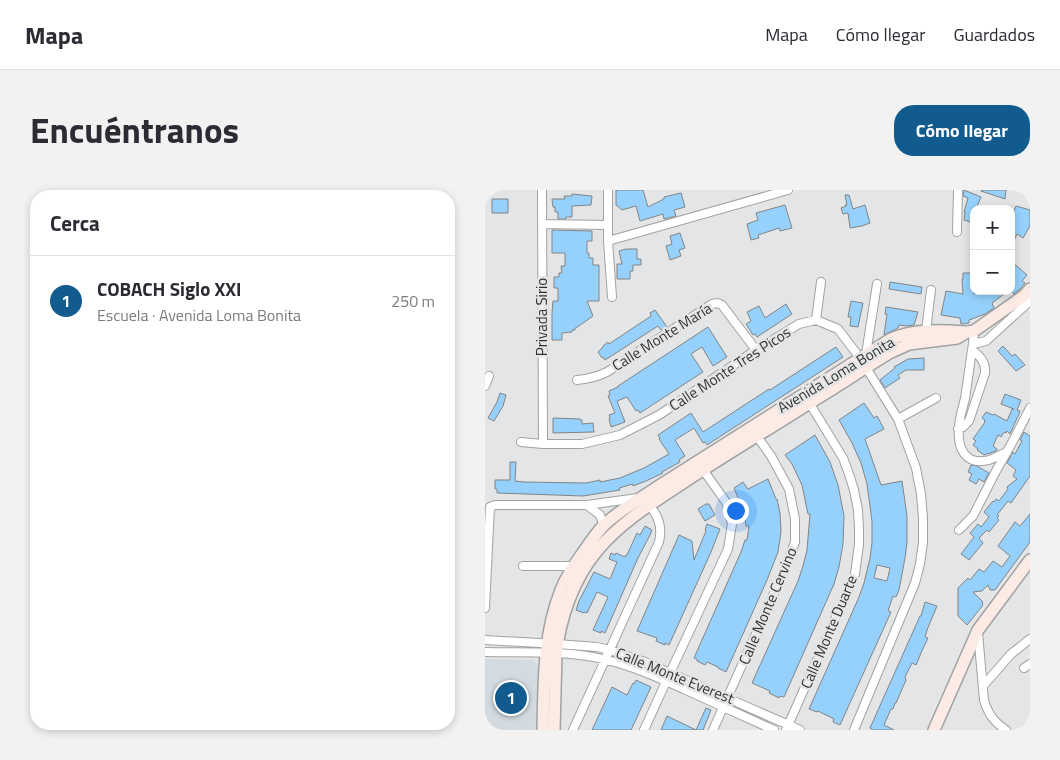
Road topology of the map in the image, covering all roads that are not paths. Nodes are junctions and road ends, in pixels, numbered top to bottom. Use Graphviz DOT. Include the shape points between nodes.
graph roads {
  1 [pos="542,190"];
  2 [pos="607,190"];
  3 [pos="788,190"];
  4 [pos="958,190"];
  5 [pos="542,224"];
  6 [pos="607,225"];
  7 [pos="957,232"];
  8 [pos="607,241"];
  9 [pos="821,282"];
  10 [pos="877,284"];
  11 [pos="1030,289"];
  12 [pos="931,290"];
  13 [pos="612,297"];
  14 [pos="1030,301"];
  15 [pos="816,320"];
  16 [pos="970,331"];
  17 [pos="926,332"];
  18 [pos="973,347"];
  19 [pos="756,350"];
  20 [pos="864,360"];
  21 [pos="489,376"];
  22 [pos="577,380"];
  23 [pos="485,386"];
  24 [pos="807,398"];
  25 [pos="935,398"];
  26 [pos="1030,408"];
  27 [pos="897,419"];
  28 [pos="959,429"];
  29 [pos="754,431"];
  30 [pos="521,442"];
  31 [pos="543,444"];
  32 [pos="1007,452"];
  33 [pos="700,465"];
  34 [pos="646,501"];
  35 [pos="587,505"];
  36 [pos="603,526"];
  37 [pos="959,530"];
  38 [pos="1030,560"];
  39 [pos="523,566"];
  40 [pos="574,566"];
  41 [pos="485,608"];
  42 [pos="978,630"];
  43 [pos="1030,639"];
  44 [pos="485,640"];
  45 [pos="551,648"];
  46 [pos="610,650"];
  47 [pos="485,652"];
  48 [pos="606,660"];
  49 [pos="670,673"];
  50 [pos="666,681"];
  51 [pos="983,686"];
  52 [pos="728,697"];
  53 [pos="723,707"];
  54 [pos="787,728"];
  55 [pos="543,730"];
  56 [pos="554,730"];
  57 [pos="573,730"];
  58 [pos="645,730"];
  59 [pos="713,730"];
  60 [pos="774,730"];
  61 [pos="800,730"];
  62 [pos="854,730"];
  63 [pos="934,730"];
  64 [pos="1005,730"];
  1 -- 5 [label="street, Privada Sirio"];
  2 -- 6 [label="street"];
  3 -- 8 [label="street"];
  4 -- 7 [label="street"];
  5 -- 6 [label="street"];
  5 -- 31 [label="street, Privada Sirio"];
  6 -- 8 [label="street"];
  8 -- 13 [label="street"];
  9 -- 15 [label="street"];
  10 -- 20 [label="street"];
  11 -- 16 [label="main road"];
  12 -- 17 [label="street"];
  14 -- 18 [label="street" via="986,341"];
  15 -- 19 [label="street, Calle Monte Tres Picos" via="799,324"];
  15 -- 20 [label="street" via="838,329"];
  16 -- 17 [label="main road, Avenida Loma Bonita"];
  16 -- 18 [label="street"];
  16 -- 20 [label="main road, Avenida Loma Bonita" via="957,338 909,344"];
  17 -- 20 [label="main road, Avenida Loma Bonita" via="898,336"];
  18 -- 28 [label="street"];
  18 -- 28 [label="street" via="986,367 969,421"];
  19 -- 22 [label="street, Calle Monte María" via="722,305 717,303 598,377"];
  19 -- 31 [label="street, Calle Monte Tres Picos" via="659,414 620,435 582,444"];
  20 -- 24 [label="main road, Avenida Loma Bonita"];
  20 -- 27 [label="street"];
  21 -- 23 [label="street"];
  24 -- 29 [label="main road, Avenida Loma Bonita"];
  24 -- 54 [label="street, Calle Monte Duarte" via="849,474 858,510 859,544 855,574"];
  25 -- 27 [label="street"];
  26 -- 32 [label="street"];
  27 -- 62 [label="street" via="916,468 921,494 923,542 920,564"];
  28 -- 32 [label="street" via="961,450 970,458 985,461"];
  29 -- 33 [label="main road, Avenida Loma Bonita"];
  29 -- 52 [label="street, Calle Monte Cervino" via="789,489 795,542"];
  30 -- 31 [label="street, Calle Monte Tres Picos"];
  32 -- 37 [label="street" via="973,516"];
  33 -- 34 [label="main road, Avenida Loma Bonita"];
  33 -- 49 [label="street" via="726,502 732,524 728,548"];
  34 -- 35 [label="street"];
  34 -- 36 [label="main road, Avenida Loma Bonita" via="624,509"];
  34 -- 45 [label="main road, Avenida Loma Bonita" via="595,553 583,571"];
  34 -- 46 [label="street" via="657,514 661,536"];
  35 -- 36 [label="street" via="599,515"];
  35 -- 41 [label="street" via="491,507"];
  36 -- 40 [label="main road, Avenida Loma Bonita"];
  38 -- 42 [label="main road"];
  39 -- 40 [label="street"];
  40 -- 45 [label="main road, Avenida Loma Bonita" via="552,618"];
  42 -- 51 [label="street"];
  42 -- 63 [label="main road"];
  43 -- 51 [label="street" via="1011,654"];
  44 -- 45 [label="street, Calle Monte Everest"];
  45 -- 46 [label="street, Calle Monte Everest" via="597,647"];
  45 -- 47 [label="street, Calle Monte Everest"];
  45 -- 48 [label="street, Calle Monte Everest"];
  45 -- 55 [label="main road, Avenida Loma Bonita"];
  45 -- 56 [label="main road, Avenida Loma Bonita"];
  46 -- 48 [label="street"];
  46 -- 49 [label="street, Calle Monte Everest"];
  48 -- 50 [label="street, Calle Monte Everest"];
  48 -- 57 [label="street"];
  49 -- 50 [label="street"];
  49 -- 52 [label="street, Calle Monte Everest"];
  50 -- 53 [label="street, Calle Monte Everest"];
  50 -- 58 [label="street"];
  51 -- 64 [label="street" via="991,718"];
  52 -- 53 [label="street, Calle Monte Cervino"];
  52 -- 54 [label="street, Calle Monte Everest"];
  53 -- 59 [label="street, Calle Monte Cervino"];
  53 -- 60 [label="street, Calle Monte Everest"];
  54 -- 61 [label="street, Calle Monte Everest"];
}
